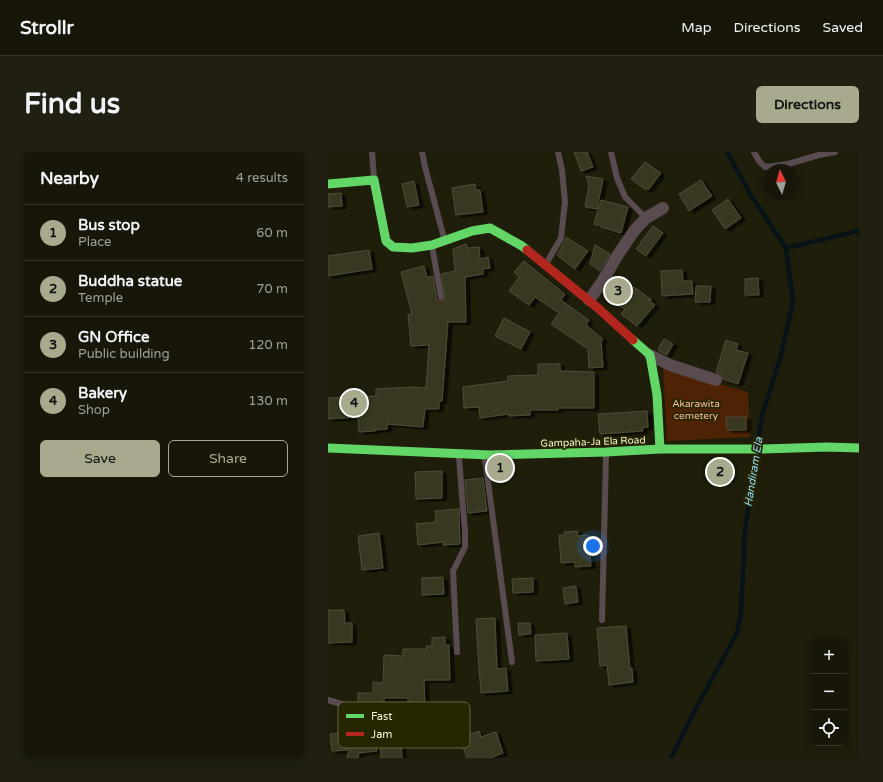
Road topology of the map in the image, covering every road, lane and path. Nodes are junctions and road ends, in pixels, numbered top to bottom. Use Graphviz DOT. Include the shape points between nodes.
graph roads {
  1 [pos="372,152"];
  2 [pos="422,152"];
  3 [pos="558,152"];
  4 [pos="611,152"];
  5 [pos="754,152"];
  6 [pos="835,152"];
  7 [pos="374,180"];
  8 [pos="328,184"];
  9 [pos="662,208"];
  10 [pos="646,218"];
  11 [pos="444,240"];
  12 [pos="432,245"];
  13 [pos="546,265"];
  14 [pos="441,297"];
  15 [pos="588,300"];
  16 [pos="650,355"];
  17 [pos="716,380"];
  18 [pos="328,448"];
  19 [pos="859,448"];
  20 [pos="660,449"];
  21 [pos="606,452"];
  22 [pos="459,454"];
  23 [pos="485,455"];
  24 [pos="602,620"];
  25 [pos="457,652"];
  26 [pos="512,662"];
  27 [pos="328,700"];
  28 [pos="338,703"];
  1 -- 7 [label="lane"];
  2 -- 11 [label="lane"];
  3 -- 13 [label="lane" via="565,202 561,238"];
  4 -- 10 [label="lane" via="625,197"];
  5 -- 6 [label="lane" via="765,167"];
  7 -- 8 [label="main road"];
  7 -- 12 [label="main road" via="386,241 393,247 402,248"];
  9 -- 10 [label="street"];
  10 -- 15 [label="street" via="634,231"];
  11 -- 12 [label="main road"];
  11 -- 13 [label="main road" via="472,230 490,228 522,246"];
  12 -- 14 [label="lane"];
  13 -- 15 [label="main road"];
  15 -- 16 [label="main road"];
  16 -- 17 [label="street" via="670,365"];
  16 -- 20 [label="main road" via="657,395"];
  18 -- 22 [label="main road, Gampaha-Ja Ela Road"];
  19 -- 20 [label="main road, Gampaha-Ja Ela Road"];
  20 -- 21 [label="main road, Gampaha-Ja Ela Road"];
  21 -- 23 [label="main road, Gampaha-Ja Ela Road"];
  21 -- 24 [label="lane"];
  22 -- 23 [label="main road, Gampaha-Ja Ela Road"];
  22 -- 25 [label="lane" via="466,532 465,547 453,571"];
  23 -- 26 [label="lane"];
  27 -- 28 [label="lane"];
}
